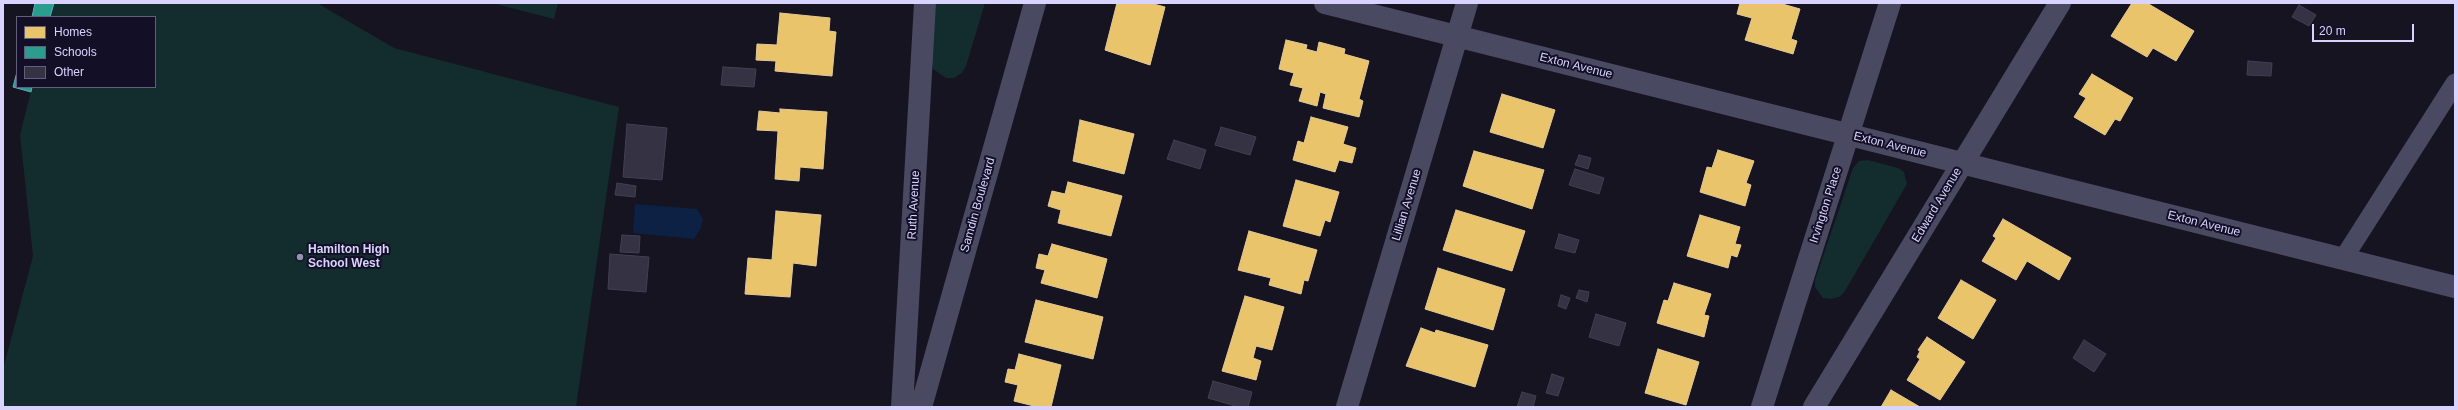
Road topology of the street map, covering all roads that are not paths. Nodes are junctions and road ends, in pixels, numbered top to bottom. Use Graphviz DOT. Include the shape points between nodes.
graph roads {
  1 [pos="925,3"];
  2 [pos="1035,3"];
  3 [pos="1325,3"];
  4 [pos="1467,3"];
  5 [pos="1890,3"];
  6 [pos="2060,3"];
  7 [pos="1457,36"];
  8 [pos="2455,83"];
  9 [pos="1848,135"];
  10 [pos="1962,163"];
  11 [pos="2343,259"];
  12 [pos="2455,287"];
  13 [pos="902,407"];
  14 [pos="921,407"];
  15 [pos="1347,407"];
  16 [pos="1762,407"];
  17 [pos="1814,407"];
  1 -- 13 [label="street, Ruth Avenue"];
  2 -- 14 [label="street, Samdin Boulevard"];
  3 -- 7 [label="street, Exton Avenue"];
  4 -- 7 [label="street, Lillian Avenue"];
  5 -- 9 [label="street, Irvington Place"];
  6 -- 10 [label="street, Edward Avenue"];
  7 -- 9 [label="street, Exton Avenue"];
  7 -- 15 [label="street, Lillian Avenue"];
  8 -- 11 [label="lane"];
  9 -- 10 [label="street, Exton Avenue"];
  9 -- 16 [label="street, Irvington Place"];
  10 -- 11 [label="street, Exton Avenue"];
  10 -- 17 [label="street, Edward Avenue"];
  11 -- 12 [label="street, Exton Avenue"];
}
